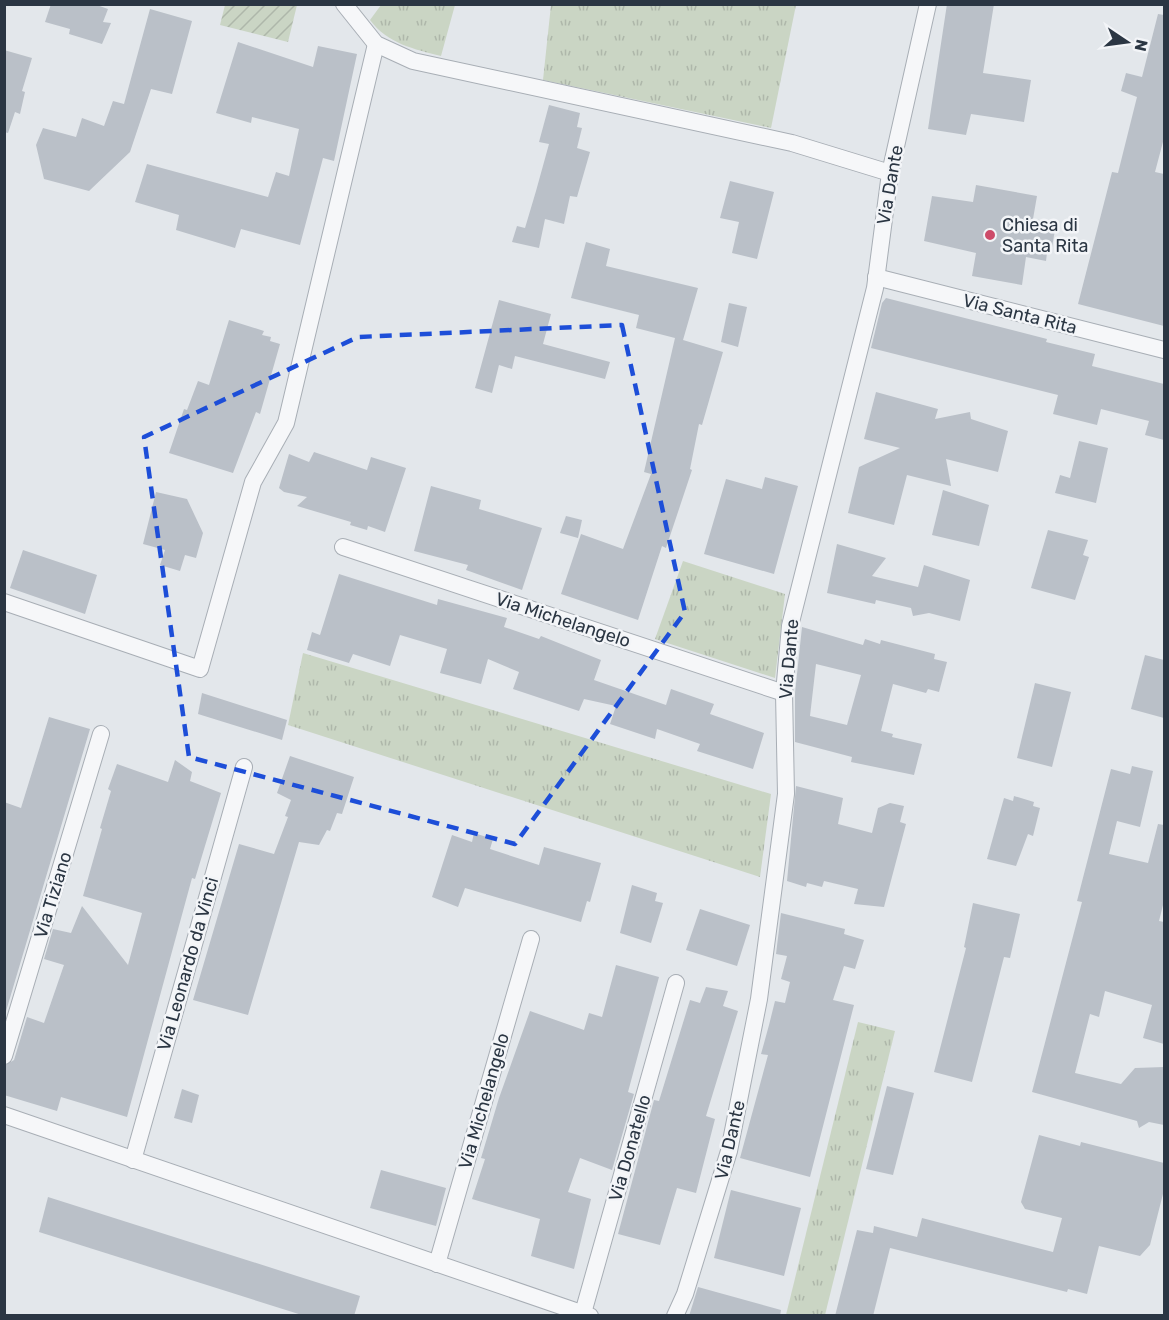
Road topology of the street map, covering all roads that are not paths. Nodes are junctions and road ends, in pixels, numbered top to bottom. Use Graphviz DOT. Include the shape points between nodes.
graph roads {
  1 [pos="344,4"];
  2 [pos="928,4"];
  3 [pos="376,44"];
  4 [pos="890,173"];
  5 [pos="876,278"];
  6 [pos="1164,350"];
  7 [pos="343,546"];
  8 [pos="4,602"];
  9 [pos="784,693"];
  10 [pos="100,734"];
  11 [pos="244,767"];
  12 [pos="531,939"];
  13 [pos="676,983"];
  14 [pos="4,1056"];
  15 [pos="4,1115"];
  16 [pos="133,1160"];
  17 [pos="437,1264"];
  18 [pos="587,1314"];
  19 [pos="675,1316"];
  1 -- 3 [label="street"];
  2 -- 4 [label="street, Via Dante"];
  3 -- 4 [label="street" via="413,62 792,143"];
  3 -- 8 [label="street" via="286,423 253,482 200,669"];
  4 -- 5 [label="street, Via Dante"];
  5 -- 6 [label="street, Via Santa Rita"];
  5 -- 9 [label="street, Via Dante" via="790,626"];
  7 -- 9 [label="street, Via Michelangelo"];
  9 -- 19 [label="street, Via Dante" via="786,794 759,999 729,1151"];
  10 -- 14 [label="street, Via Tiziano"];
  11 -- 16 [label="street, Via Leonardo da Vinci"];
  12 -- 17 [label="street, Via Michelangelo"];
  13 -- 18 [label="street, Via Donatello"];
  15 -- 16 [label="street"];
  16 -- 17 [label="street"];
  17 -- 18 [label="street"];
}
